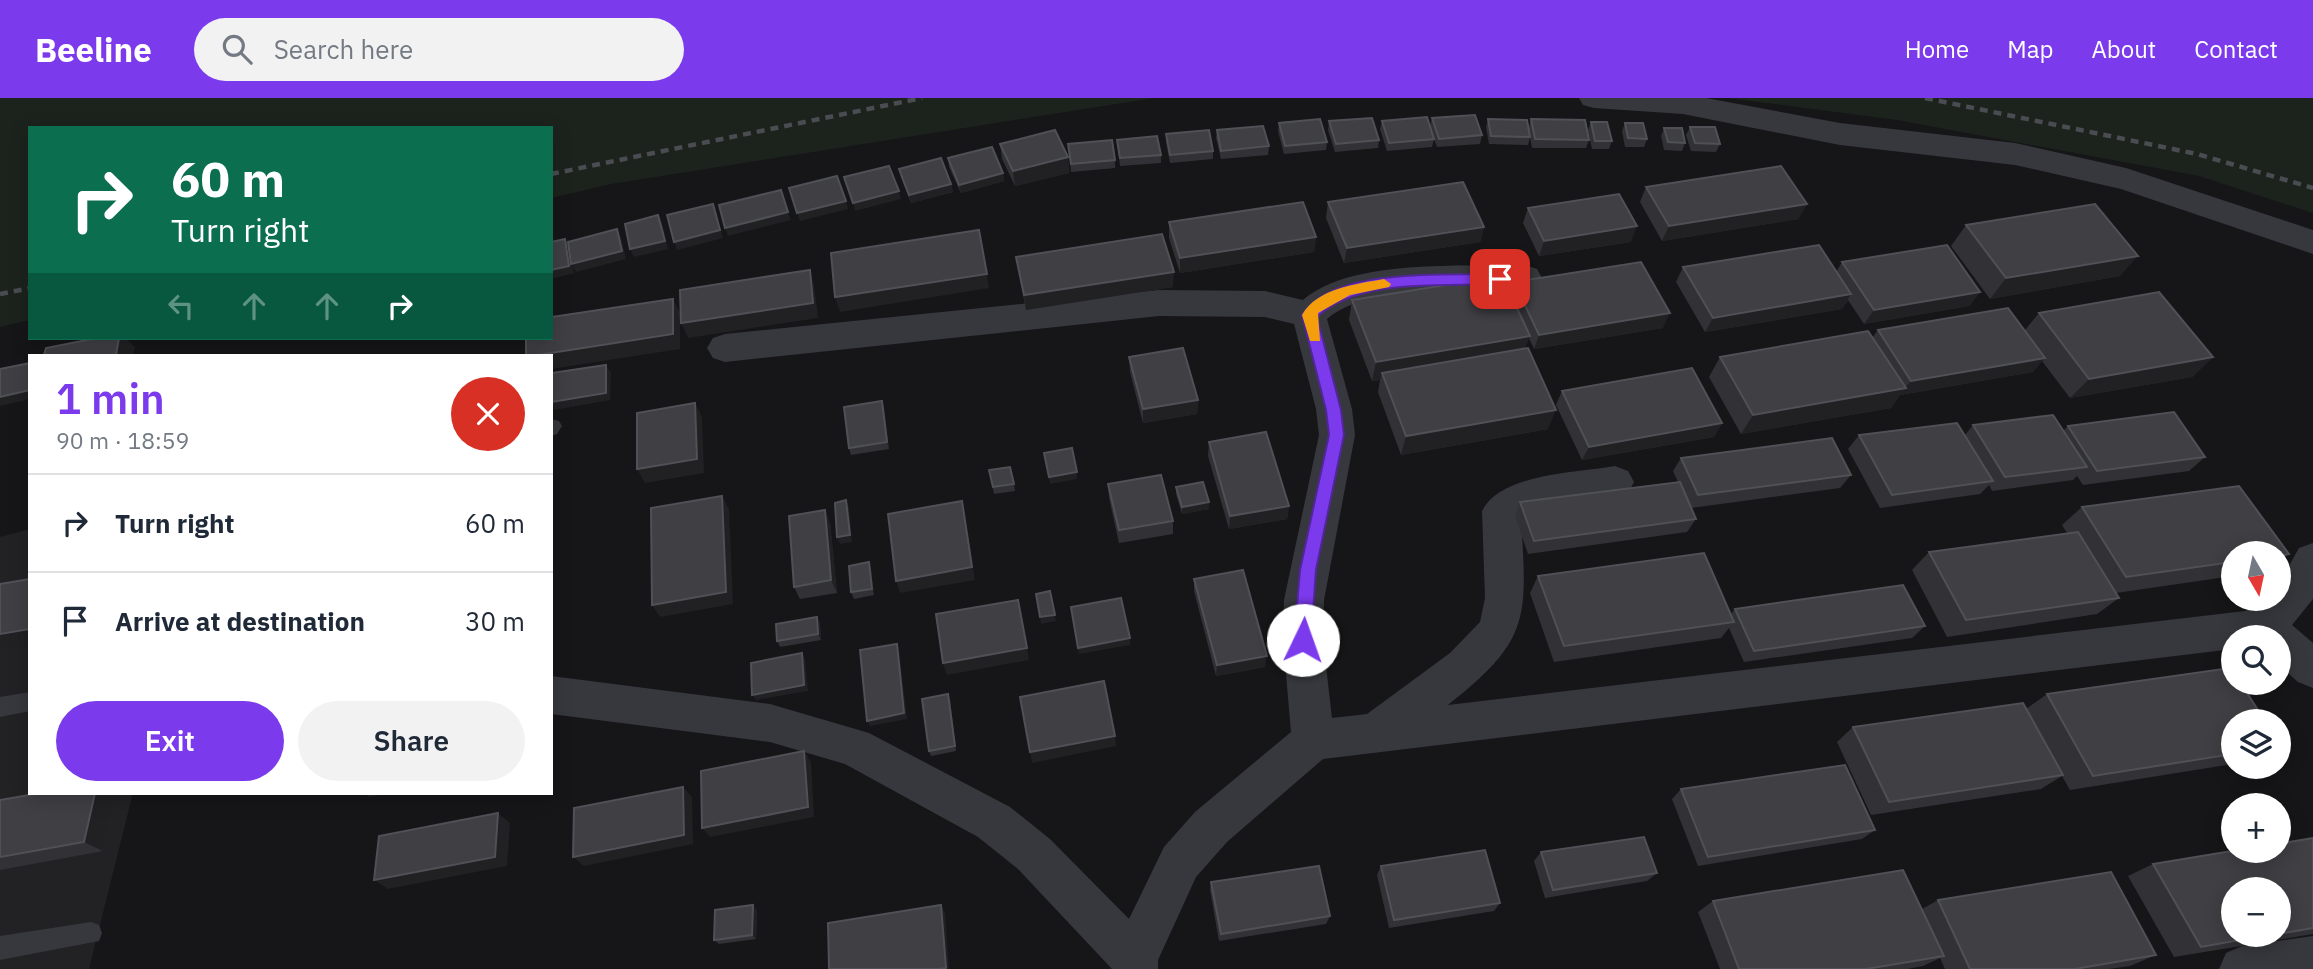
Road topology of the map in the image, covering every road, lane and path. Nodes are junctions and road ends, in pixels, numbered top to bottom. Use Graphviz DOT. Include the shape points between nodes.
graph roads {
  1 [pos="1594,98"];
  2 [pos="2313,242"];
  3 [pos="1525,278"];
  4 [pos="1309,315"];
  5 [pos="725,348"];
  6 [pos="1615,482"];
  7 [pos="2313,560"];
  8 [pos="2274,625"];
  9 [pos="2221,632"];
  10 [pos="2291,649"];
  11 [pos="2313,669"];
  12 [pos="553,695"];
  13 [pos="28,701"];
  14 [pos="0,707"];
  15 [pos="1376,733"];
  16 [pos="1312,740"];
  17 [pos="91,933"];
  18 [pos="0,948"];
  19 [pos="2313,958"];
  20 [pos="1135,963"];
  21 [pos="2242,969"];
  1 -- 2 [label="street" via="1683,104 1840,134 2015,154 2126,179"];
  3 -- 4 [label="street" via="1378,284 1346,291"];
  4 -- 5 [label="street" via="1265,304 1160,303"];
  4 -- 16 [label="street" via="1337,435 1304,600"];
  6 -- 15 [label="street" via="1522,497 1501,512 1503,617 1494,636 1476,656"];
  7 -- 8 [label="street"];
  9 -- 15 [label="street"];
  10 -- 11 [label="street"];
  12 -- 20 [label="street" via="771,723 854,747 994,822 1034,854"];
  13 -- 14 [label="lane"];
  15 -- 16 [label="street"];
  16 -- 20 [label="street" via="1211,827 1180,862"];
  17 -- 18 [label="lane"];
  19 -- 21 [label="street"];
}
